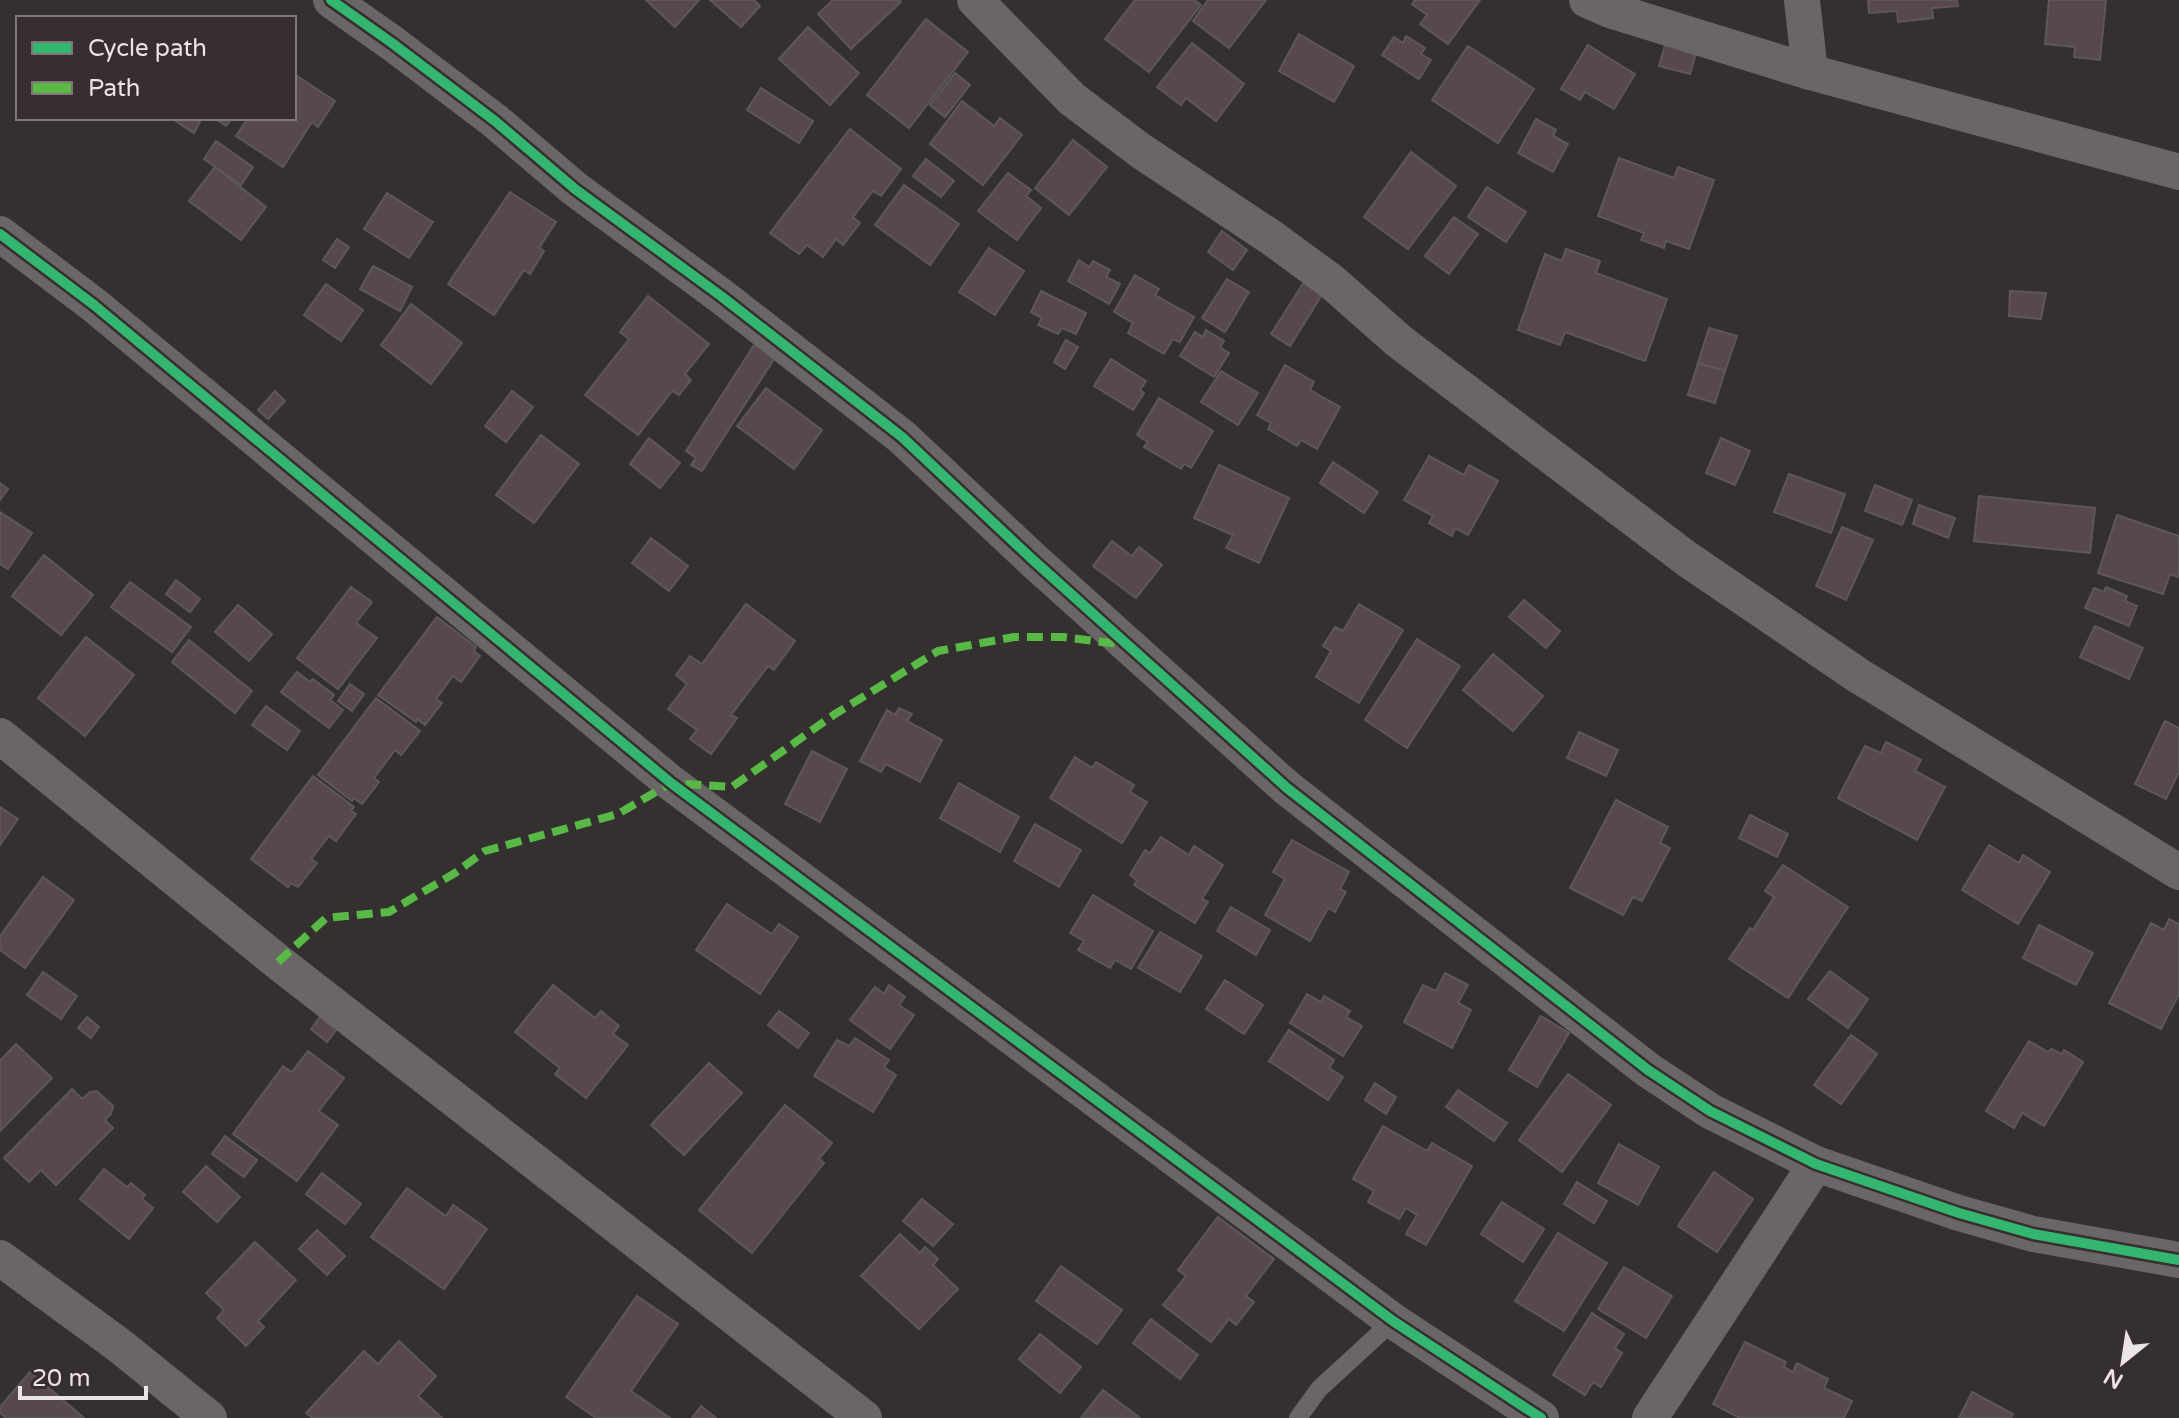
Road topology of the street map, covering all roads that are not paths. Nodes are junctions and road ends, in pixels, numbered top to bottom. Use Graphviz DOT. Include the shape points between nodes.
graph roads {
  1 [pos="331,0"];
  2 [pos="975,0"];
  3 [pos="1587,0"];
  4 [pos="1802,0"];
  5 [pos="1810,72"];
  6 [pos="2179,172"];
  7 [pos="0,234"];
  8 [pos="0,736"];
  9 [pos="2179,872"];
  10 [pos="1816,1164"];
  11 [pos="0,1258"];
  12 [pos="2179,1260"];
  13 [pos="1393,1321"];
  14 [pos="209,1418"];
  15 [pos="864,1418"];
  16 [pos="1298,1418"];
  17 [pos="1541,1418"];
  18 [pos="1650,1418"];
  1 -- 10 [label="street" via="902,437 1287,788 1648,1070 1710,1111"];
  2 -- 9 [label="street" via="1072,99 1308,264 1400,342 1687,559 1859,676"];
  3 -- 5 [label="street"];
  4 -- 5 [label="street"];
  5 -- 6 [label="street"];
  7 -- 13 [label="street" via="94,305 671,783"];
  8 -- 15 [label="street" via="278,962"];
  10 -- 12 [label="street" via="2033,1234"];
  10 -- 18 [label="street"];
  11 -- 14 [label="street"];
  13 -- 16 [label="lane" via="1319,1389"];
  13 -- 17 [label="street"];
}
